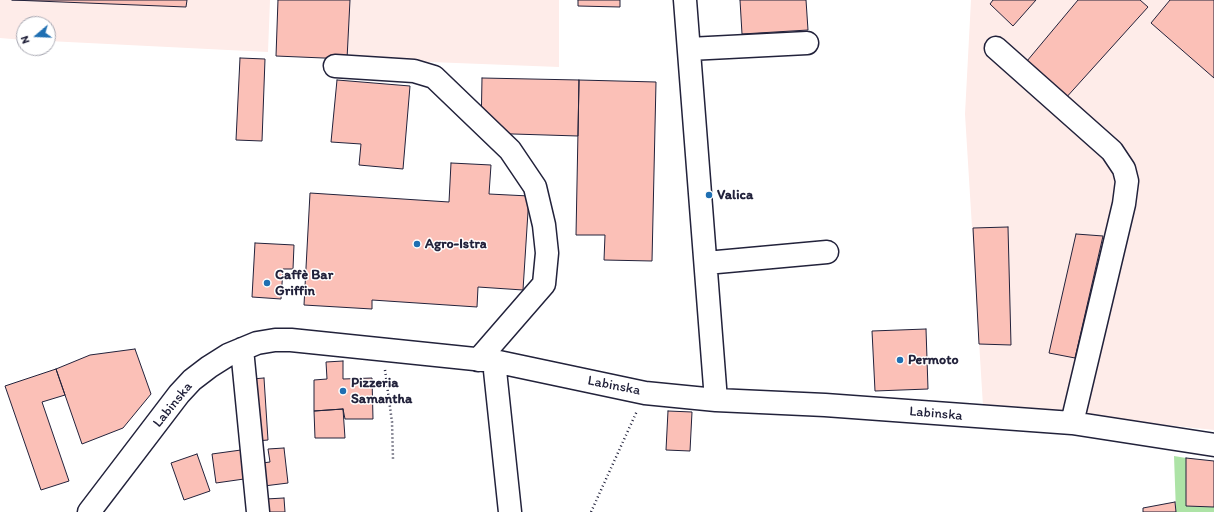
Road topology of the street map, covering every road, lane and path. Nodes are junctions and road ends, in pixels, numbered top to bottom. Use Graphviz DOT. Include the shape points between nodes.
graph roads {
  1 [pos="685,0"];
  2 [pos="807,43"];
  3 [pos="996,48"];
  4 [pos="689,49"];
  5 [pos="335,66"];
  6 [pos="827,252"];
  7 [pos="706,263"];
  8 [pos="242,349"];
  9 [pos="383,349"];
  10 [pos="486,360"];
  11 [pos="645,393"];
  12 [pos="716,400"];
  13 [pos="1072,423"];
  14 [pos="1214,445"];
  15 [pos="393,459"];
  16 [pos="107,503"];
  17 [pos="89,512"];
  18 [pos="258,512"];
  19 [pos="510,512"];
  20 [pos="591,512"];
  1 -- 4 [label="street"];
  2 -- 4 [label="street"];
  3 -- 13 [label="street" via="1112,151 1124,169 1127,181 1124,204"];
  4 -- 7 [label="street"];
  5 -- 10 [label="street" via="414,71 434,77 510,150 535,187 547,253 544,284"];
  6 -- 7 [label="street"];
  7 -- 12 [label="street"];
  8 -- 9 [label="street, Labinska" via="275,340 291,340"];
  8 -- 16 [label="street, Labinska" via="209,367 179,394"];
  8 -- 18 [label="street"];
  9 -- 10 [label="street, Labinska"];
  9 -- 15 [label="path" via="392,422"];
  10 -- 11 [label="street, Labinska"];
  10 -- 19 [label="street"];
  11 -- 12 [label="street, Labinska"];
  11 -- 20 [label="path"];
  12 -- 13 [label="street, Labinska" via="825,405"];
  13 -- 14 [label="street, Labinska"];
  16 -- 17 [label="street, Labinska"];
}
